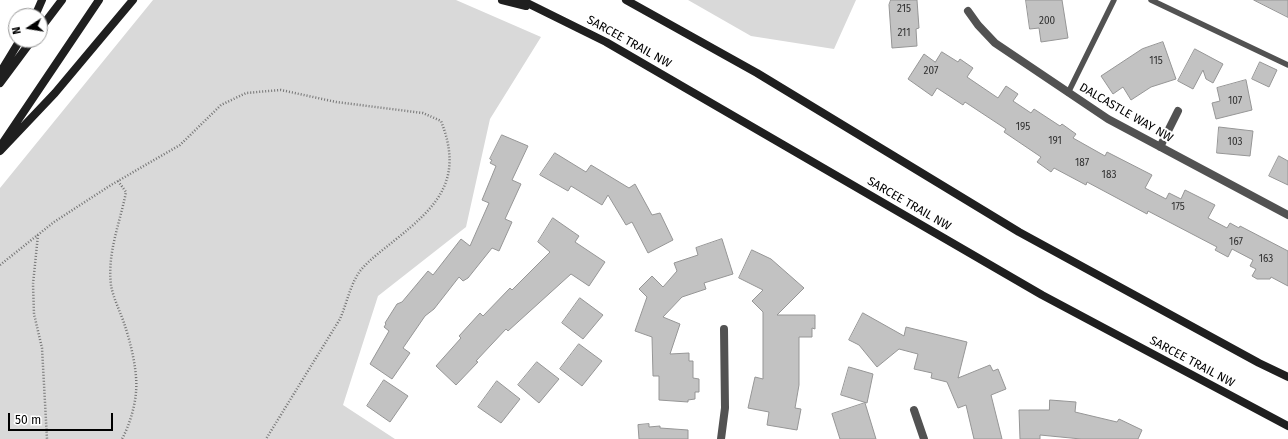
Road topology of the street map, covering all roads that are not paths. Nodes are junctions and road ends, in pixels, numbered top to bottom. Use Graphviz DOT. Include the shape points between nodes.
graph roads {
  1 [pos="62,0"];
  2 [pos="99,0"];
  3 [pos="133,0"];
  4 [pos="502,0"];
  5 [pos="521,0"];
  6 [pos="626,0"];
  7 [pos="1114,0"];
  8 [pos="1151,0"];
  9 [pos="968,11"];
  10 [pos="547,12"];
  11 [pos="48,18"];
  12 [pos="15,48"];
  13 [pos="26,48"];
  14 [pos="1288,65"];
  15 [pos="0,73"];
  16 [pos="0,83"];
  17 [pos="1068,93"];
  18 [pos="1178,111"];
  19 [pos="0,146"];
  20 [pos="1160,147"];
  21 [pos="0,151"];
  22 [pos="1288,215"];
  23 [pos="724,329"];
  24 [pos="1288,377"];
  25 [pos="914,410"];
  26 [pos="1288,426"];
  27 [pos="721,439"];
  28 [pos="924,439"];
  1 -- 11 [label="main road"];
  2 -- 19 [label="main road"];
  3 -- 21 [label="main road" via="55,93"];
  4 -- 10 [label="main road"];
  5 -- 10 [label="main road, SARCEE TRAIL NW"];
  6 -- 24 [label="main road" via="757,73 1019,232"];
  7 -- 17 [label="lane"];
  8 -- 14 [label="lane"];
  9 -- 17 [label="street, DALCASTLE WAY NW" via="995,43"];
  10 -- 26 [label="main road, SARCEE TRAIL NW" via="613,46 1042,295"];
  12 -- 15 [label="main road"];
  13 -- 16 [label="main road"];
  17 -- 20 [label="street, DALCASTLE WAY NW" via="1108,119"];
  18 -- 20 [label="street"];
  20 -- 22 [label="street, DALCASTLE WAY NW"];
  23 -- 27 [label="street" via="725,408"];
  25 -- 28 [label="street"];
}
